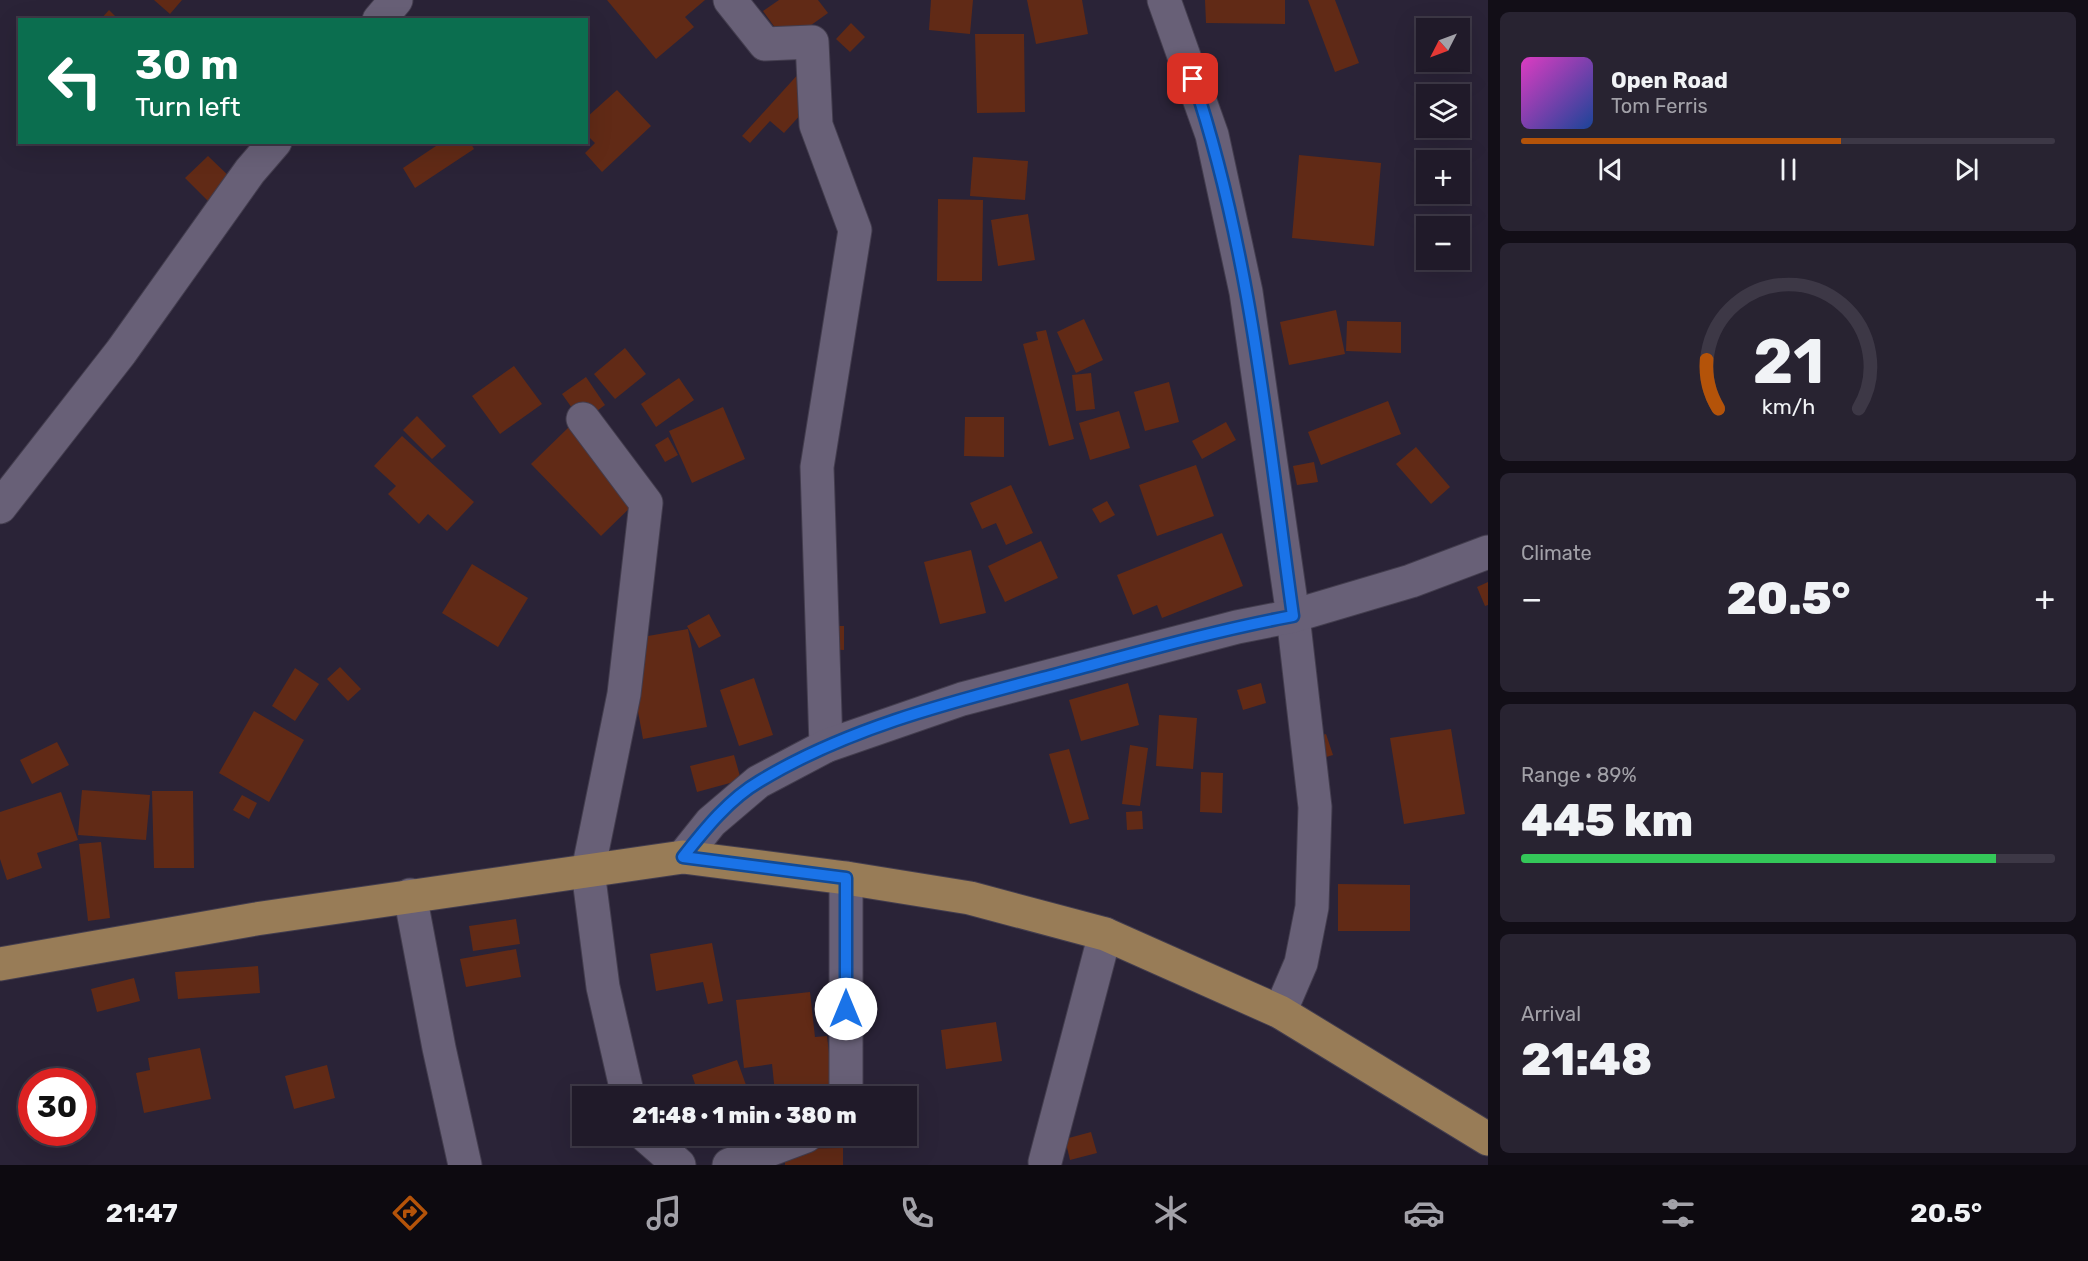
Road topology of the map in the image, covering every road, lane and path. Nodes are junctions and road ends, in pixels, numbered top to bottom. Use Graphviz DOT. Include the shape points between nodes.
graph roads {
  1 [pos="396,0"];
  2 [pos="730,0"];
  3 [pos="1164,0"];
  4 [pos="381,18"];
  5 [pos="272,144"];
  6 [pos="583,419"];
  7 [pos="0,507"];
  8 [pos="1488,552"];
  9 [pos="1293,616"];
  10 [pos="826,746"];
  11 [pos="683,857"];
  12 [pos="588,871"];
  13 [pos="846,878"];
  14 [pos="410,895"];
  15 [pos="1105,934"];
  16 [pos="0,964"];
  17 [pos="1280,1012"];
  18 [pos="626,1086"];
  19 [pos="846,1086"];
  20 [pos="1488,1139"];
  21 [pos="657,1146"];
  22 [pos="779,1146"];
  23 [pos="1045,1162"];
  24 [pos="465,1165"];
  25 [pos="679,1165"];
  26 [pos="729,1165"];
  1 -- 4 [label="street"];
  2 -- 10 [label="street" via="765,44 812,42 816,125 855,230 817,467"];
  3 -- 9 [label="street" via="1212,135 1246,292"];
  5 -- 7 [label="street" via="121,352"];
  6 -- 12 [label="street" via="646,503 624,694"];
  8 -- 9 [label="street" via="1411,581"];
  9 -- 10 [label="street" via="962,699"];
  9 -- 17 [label="street" via="1315,807 1312,907 1301,963"];
  10 -- 11 [label="street" via="758,782 711,822"];
  11 -- 12 [label="main road"];
  11 -- 13 [label="main road"];
  12 -- 14 [label="main road"];
  12 -- 18 [label="street" via="603,987"];
  13 -- 15 [label="main road" via="970,898"];
  13 -- 19 [label="street"];
  14 -- 16 [label="main road"];
  14 -- 24 [label="street"];
  15 -- 17 [label="main road"];
  15 -- 23 [label="street"];
  17 -- 20 [label="main road"];
  21 -- 25 [label="street"];
  22 -- 26 [label="street"];
}
